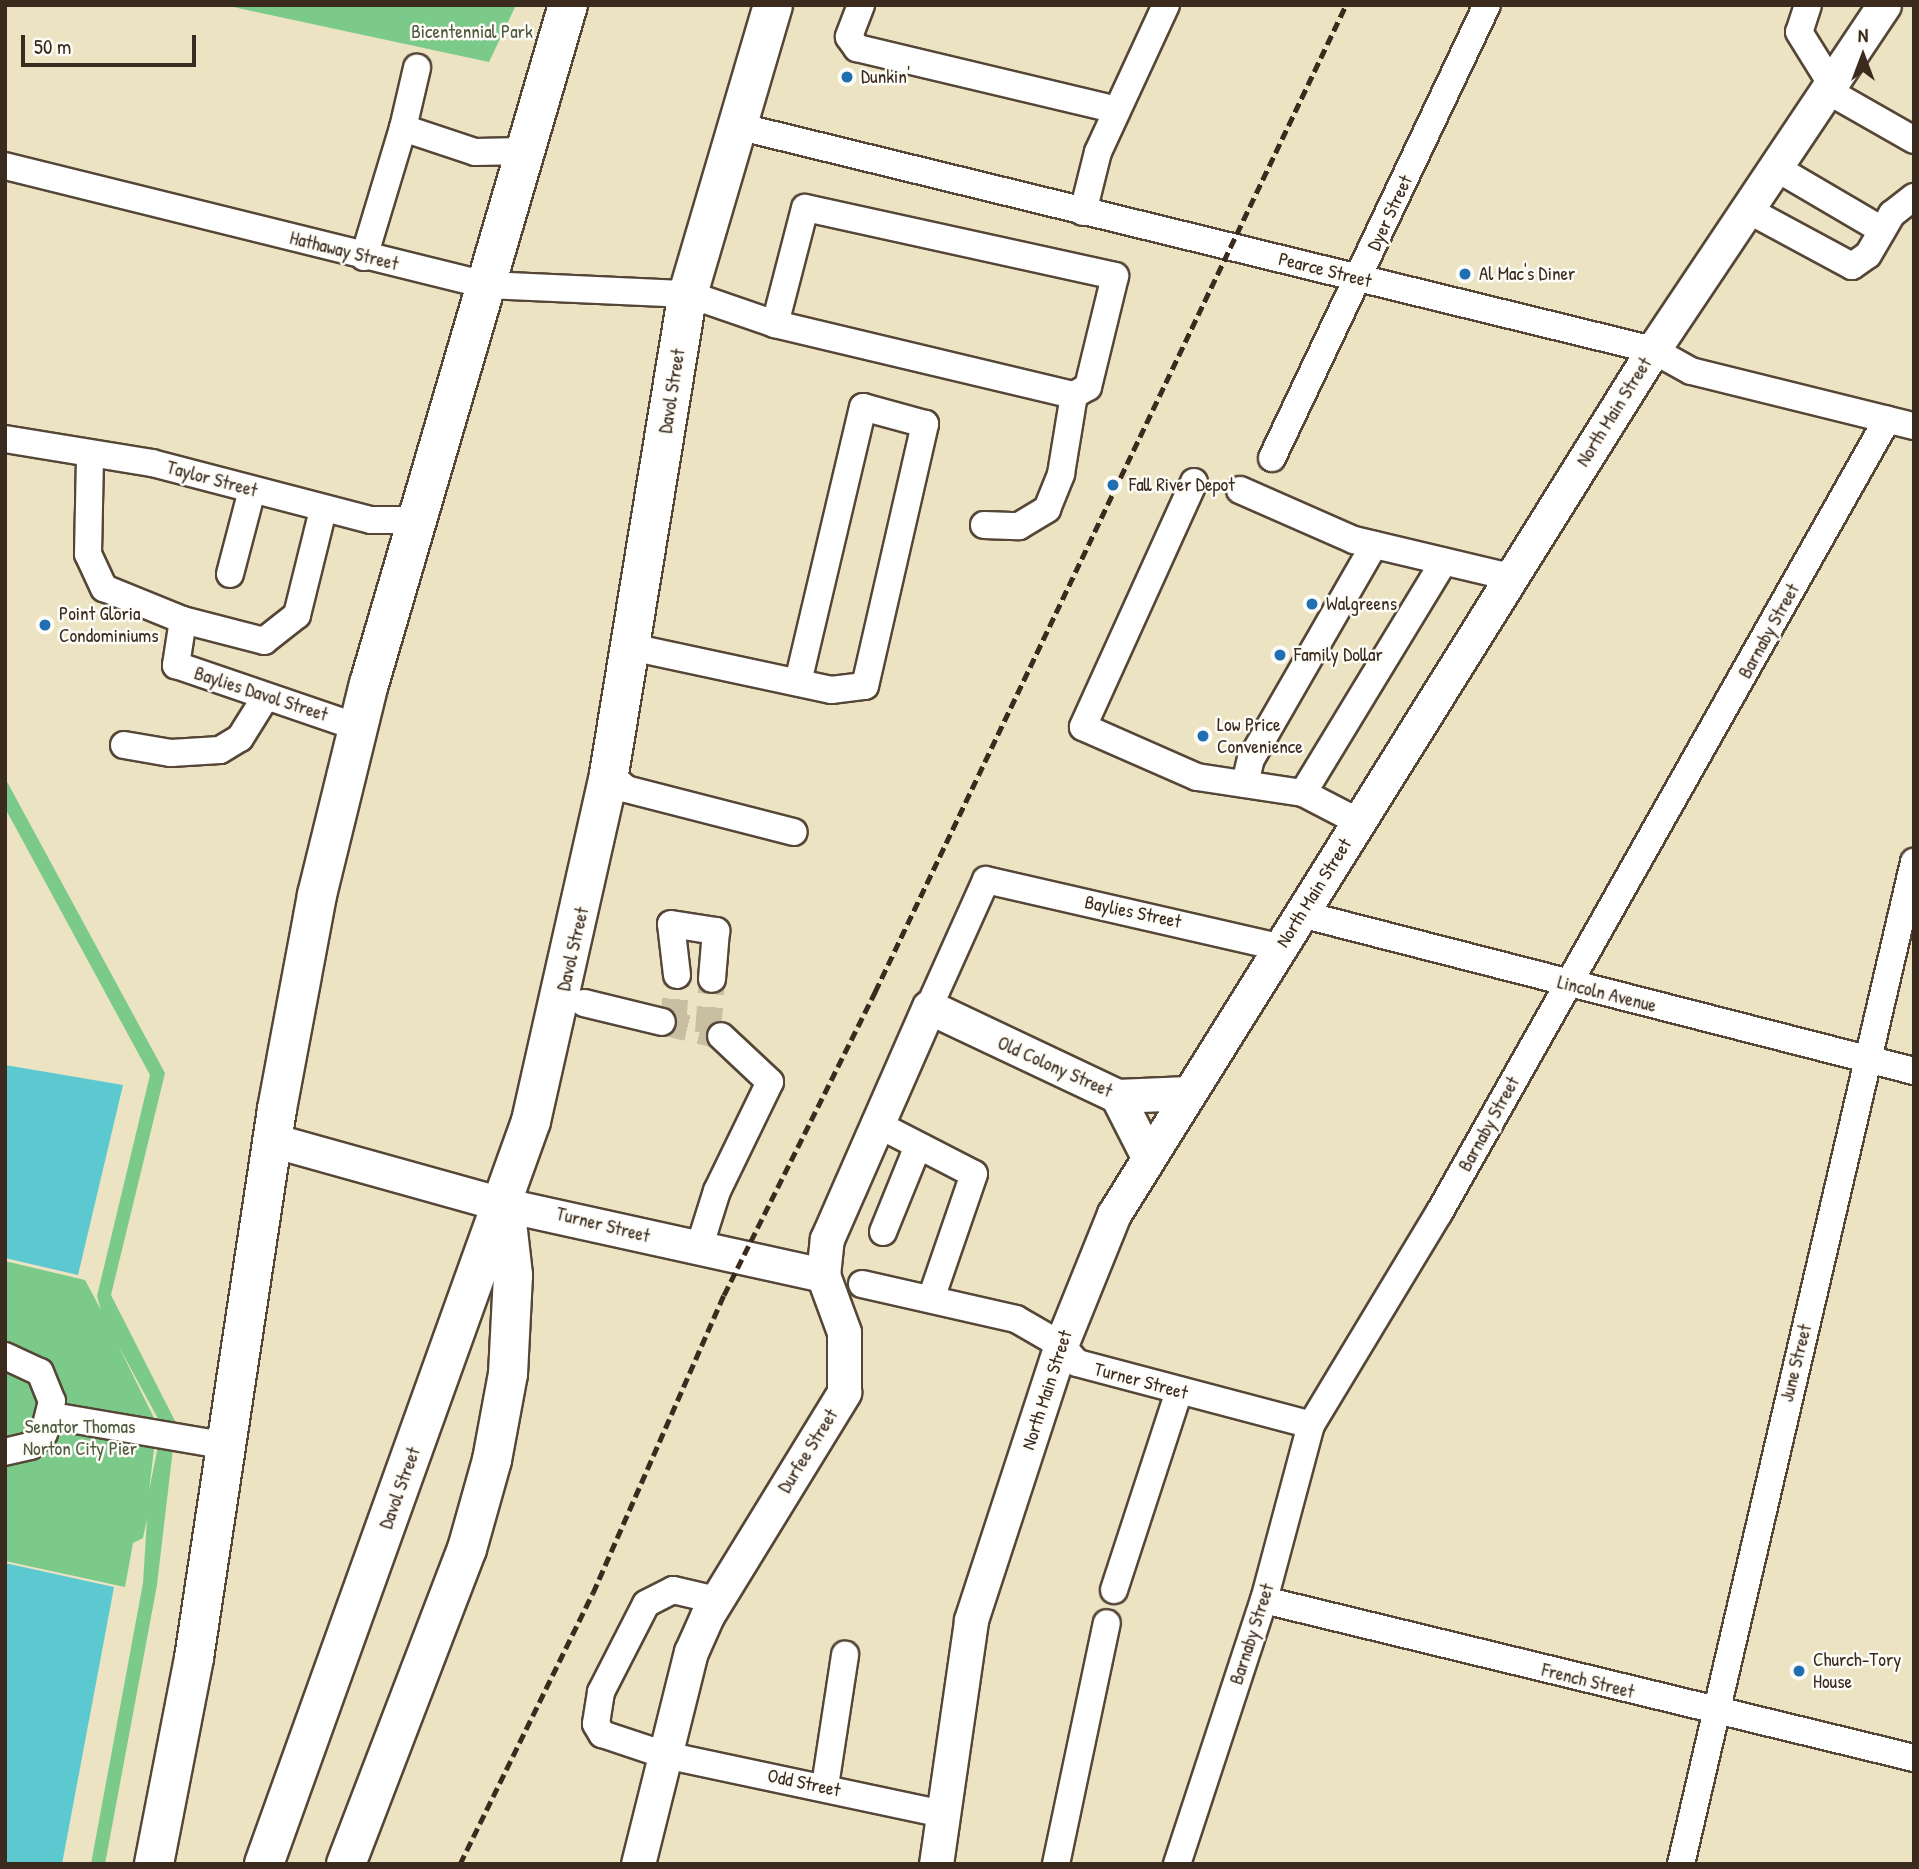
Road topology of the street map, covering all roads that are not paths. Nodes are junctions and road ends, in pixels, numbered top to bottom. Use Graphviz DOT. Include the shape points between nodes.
graph roads {
  1 [pos="568,5"];
  2 [pos="773,5"];
  3 [pos="861,5"];
  4 [pos="1166,5"];
  5 [pos="1487,5"];
  6 [pos="1808,5"];
  7 [pos="1884,5"];
  8 [pos="417,68"];
  9 [pos="1830,88"];
  10 [pos="1117,110"];
  11 [pos="733,125"];
  12 [pos="403,128"];
  13 [pos="1914,140"];
  14 [pos="526,151"];
  15 [pos="5,166"];
  16 [pos="1778,169"];
  17 [pos="1914,197"];
  18 [pos="1748,210"];
  19 [pos="1083,212"];
  20 [pos="1882,230"];
  21 [pos="364,257"];
  22 [pos="1360,278"];
  23 [pos="487,285"];
  24 [pos="688,294"];
  25 [pos="775,324"];
  26 [pos="1653,350"];
  27 [pos="1073,395"];
  28 [pos="1887,420"];
  29 [pos="1914,426"];
  30 [pos="5,439"];
  31 [pos="90,458"];
  32 [pos="1272,458"];
  33 [pos="1194,482"];
  34 [pos="252,490"];
  35 [pos="1240,490"];
  36 [pos="323,510"];
  37 [pos="417,520"];
  38 [pos="984,525"];
  39 [pos="1374,545"];
  40 [pos="1444,561"];
  41 [pos="230,574"];
  42 [pos="1511,578"];
  43 [pos="183,620"];
  44 [pos="631,647"];
  45 [pos="798,682"];
  46 [pos="265,698"];
  47 [pos="357,727"];
  48 [pos="124,745"];
  49 [pos="609,774"];
  50 [pos="1245,784"];
  51 [pos="1303,793"];
  52 [pos="1359,822"];
  53 [pos="794,832"];
  54 [pos="1914,862"];
  55 [pos="986,880"];
  56 [pos="1301,914"];
  57 [pos="1279,947"];
  58 [pos="677,975"];
  59 [pos="712,979"];
  60 [pos="1567,984"];
  61 [pos="584,1003"];
  62 [pos="929,1007"];
  63 [pos="662,1022"];
  64 [pos="721,1036"];
  65 [pos="1866,1059"];
  66 [pos="1914,1071"];
  67 [pos="1188,1093"];
  68 [pos="1116,1096"];
  69 [pos="875,1123"];
  70 [pos="272,1140"];
  71 [pos="918,1146"];
  72 [pos="1147,1155"];
  73 [pos="505,1205"];
  74 [pos="883,1232"];
  75 [pos="699,1248"];
  76 [pos="823,1275"];
  77 [pos="862,1284"];
  78 [pos="931,1299"];
  79 [pos="1061,1345"];
  80 [pos="5,1356"];
  81 [pos="1179,1391"];
  82 [pos="52,1416"];
  83 [pos="1311,1425"];
  84 [pos="226,1446"];
  85 [pos="5,1452"];
  86 [pos="1114,1590"];
  87 [pos="716,1600"];
  88 [pos="1264,1600"];
  89 [pos="1107,1623"];
  90 [pos="845,1655"];
  91 [pos="1714,1713"];
  92 [pos="665,1755"];
  93 [pos="1914,1758"];
  94 [pos="825,1786"];
  95 [pos="942,1815"];
  96 [pos="153,1864"];
  97 [pos="264,1864"];
  98 [pos="346,1864"];
  99 [pos="638,1864"];
  100 [pos="936,1864"];
  101 [pos="1056,1864"];
  102 [pos="1177,1864"];
  103 [pos="1681,1864"];
  1 -- 14 [label="highway"];
  2 -- 11 [label="highway, Davol Street"];
  3 -- 10 [label="street" via="849,37 857,48"];
  4 -- 10 [label="street"];
  5 -- 22 [label="street, Dyer Street"];
  6 -- 9 [label="street" via="1799,32"];
  7 -- 9 [label="main road, North Main Street"];
  8 -- 12 [label="street"];
  9 -- 13 [label="street"];
  9 -- 16 [label="main road, North Main Street"];
  10 -- 19 [label="street"];
  11 -- 19 [label="street, Pearce Street"];
  11 -- 24 [label="highway, Davol Street"];
  12 -- 14 [label="street" via="475,152"];
  12 -- 21 [label="street"];
  14 -- 23 [label="highway"];
  15 -- 21 [label="street, Hathaway Street"];
  16 -- 18 [label="main road, North Main Street"];
  16 -- 20 [label="street"];
  17 -- 20 [label="street"];
  18 -- 20 [label="street" via="1843,265 1860,262"];
  18 -- 26 [label="main road, North Main Street"];
  19 -- 22 [label="street, Pearce Street"];
  21 -- 23 [label="street, Hathaway Street"];
  22 -- 26 [label="street, Pearce Street"];
  22 -- 32 [label="street, Dyer Street"];
  23 -- 24 [label="street, Hathaway Street"];
  23 -- 37 [label="highway"];
  24 -- 25 [label="street, Hathaway Street"];
  24 -- 44 [label="highway, Davol Street"];
  25 -- 27 [label="street, Hathaway Street"];
  25 -- 27 [label="street" via="805,208 1115,276 1088,387"];
  26 -- 28 [label="street, Pearce Street" via="1691,370"];
  26 -- 42 [label="main road, North Main Street"];
  27 -- 38 [label="street" via="1061,474 1047,509 1019,526"];
  28 -- 29 [label="street, Pearce Street"];
  28 -- 60 [label="street, Barnaby Street"];
  30 -- 31 [label="street, Taylor Street"];
  31 -- 34 [label="street, Taylor Street" via="152,463"];
  31 -- 43 [label="street" via="88,554 104,588"];
  33 -- 50 [label="street" via="1083,727 1197,777"];
  34 -- 36 [label="street, Taylor Street"];
  34 -- 41 [label="street"];
  35 -- 39 [label="street"];
  36 -- 37 [label="street, Taylor Street" via="371,520"];
  36 -- 43 [label="street" via="297,615 264,641"];
  37 -- 47 [label="highway"];
  39 -- 40 [label="street"];
  39 -- 50 [label="street" via="1251,759"];
  40 -- 42 [label="street"];
  40 -- 51 [label="street"];
  42 -- 52 [label="main road, North Main Street"];
  43 -- 46 [label="street, Baylies Davol Street" via="176,665"];
  44 -- 45 [label="street"];
  44 -- 49 [label="highway, Davol Street"];
  45 -- 45 [label="street" via="831,690 865,686 925,424 863,407"];
  46 -- 47 [label="street, Baylies Davol Street"];
  46 -- 48 [label="street" via="240,738 220,750 172,753"];
  47 -- 70 [label="highway" via="308,937"];
  49 -- 53 [label="street" via="626,789"];
  49 -- 73 [label="highway, Davol Street" via="566,981"];
  50 -- 51 [label="street"];
  51 -- 52 [label="street"];
  52 -- 56 [label="main road, North Main Street"];
  54 -- 65 [label="street, June Street"];
  55 -- 57 [label="street, Baylies Street"];
  55 -- 62 [label="street, Durfee Street"];
  56 -- 57 [label="main road, North Main Street"];
  56 -- 60 [label="street, Lincoln Avenue"];
  57 -- 67 [label="main road, North Main Street"];
  58 -- 59 [label="street" via="671,924 716,931"];
  60 -- 65 [label="street, Lincoln Avenue"];
  60 -- 83 [label="street, Barnaby Street"];
  61 -- 63 [label="street"];
  62 -- 68 [label="main road, Old Colony Street"];
  62 -- 69 [label="main road, Durfee Street"];
  64 -- 75 [label="street" via="770,1082 717,1191"];
  65 -- 66 [label="street, Lincoln Avenue"];
  65 -- 91 [label="street, June Street"];
  67 -- 68 [label="main road, Old Colony Street"];
  67 -- 72 [label="main road, North Main Street"];
  68 -- 72 [label="main road"];
  69 -- 71 [label="street"];
  69 -- 76 [label="main road, Durfee Street" via="827,1239"];
  70 -- 73 [label="main road, Turner Street"];
  70 -- 84 [label="highway"];
  71 -- 74 [label="street"];
  71 -- 78 [label="street" via="974,1174"];
  72 -- 79 [label="main road, North Main Street" via="1114,1214"];
  73 -- 75 [label="main road, Turner Street"];
  73 -- 97 [label="highway, Davol Street"];
  73 -- 98 [label="highway" via="513,1275 508,1374 492,1460 467,1549"];
  75 -- 76 [label="main road, Turner Street"];
  76 -- 87 [label="main road, Durfee Street" via="844,1332 844,1392"];
  77 -- 78 [label="street, Turner Street"];
  78 -- 79 [label="street, Turner Street" via="1016,1319"];
  79 -- 81 [label="street, Turner Street" via="1077,1363"];
  79 -- 95 [label="main road, North Main Street" via="971,1620"];
  80 -- 82 [label="street" via="40,1372"];
  81 -- 83 [label="street, Turner Street"];
  81 -- 86 [label="street"];
  82 -- 84 [label="street"];
  82 -- 85 [label="street" via="30,1446"];
  83 -- 88 [label="street, Barnaby Street"];
  84 -- 96 [label="highway"];
  87 -- 92 [label="main road, Durfee Street" via="691,1653"];
  87 -- 92 [label="street, Odd Street" via="673,1590 654,1596 601,1692 596,1724 603,1734"];
  88 -- 91 [label="street, French Street"];
  88 -- 102 [label="street, Barnaby Street"];
  89 -- 101 [label="street"];
  90 -- 94 [label="street"];
  91 -- 93 [label="street, French Street"];
  91 -- 103 [label="street, June Street"];
  92 -- 94 [label="street, Odd Street"];
  92 -- 99 [label="main road, Durfee Street"];
  94 -- 95 [label="street, Odd Street"];
  95 -- 100 [label="main road, North Main Street"];
}
